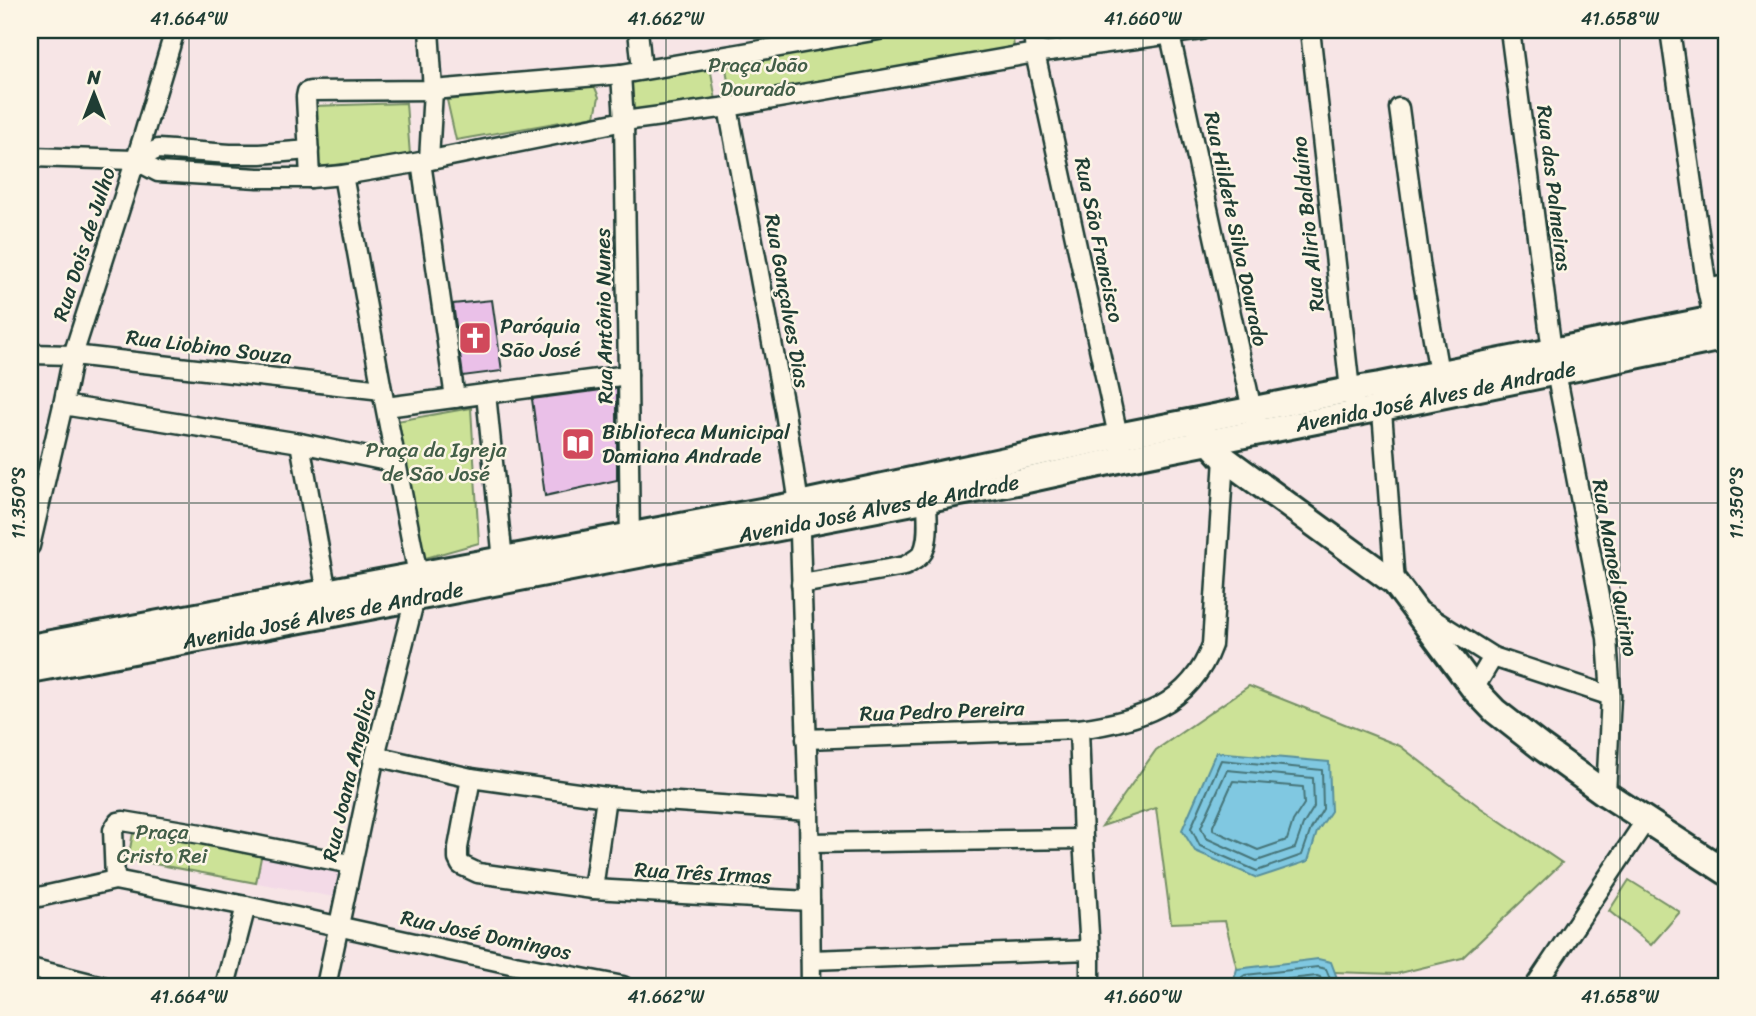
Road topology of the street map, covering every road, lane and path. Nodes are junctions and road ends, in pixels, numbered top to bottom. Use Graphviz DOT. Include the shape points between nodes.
graph roads {
  1 [pos="175,30"];
  2 [pos="429,30"];
  3 [pos="638,30"];
  4 [pos="879,30"];
  5 [pos="1032,30"];
  6 [pos="1200,30"];
  7 [pos="1310,30"];
  8 [pos="1510,30"];
  9 [pos="1670,30"];
  10 [pos="1170,35"];
  11 [pos="1035,53"];
  12 [pos="642,70"];
  13 [pos="621,74"];
  14 [pos="433,90"];
  15 [pos="728,107"];
  16 [pos="1399,108"];
  17 [pos="624,121"];
  18 [pos="309,150"];
  19 [pos="260,154"];
  20 [pos="30,157"];
  21 [pos="135,160"];
  22 [pos="425,161"];
  23 [pos="343,175"];
  24 [pos="258,178"];
  25 [pos="310,178"];
  26 [pos="1726,285"];
  27 [pos="1707,289"];
  28 [pos="1721,328"];
  29 [pos="30,354"];
  30 [pos="73,355"];
  31 [pos="1554,361"];
  32 [pos="1439,373"];
  33 [pos="628,375"];
  34 [pos="1350,390"];
  35 [pos="486,394"];
  36 [pos="455,398"];
  37 [pos="384,399"];
  38 [pos="1374,402"];
  39 [pos="63,405"];
  40 [pos="1255,421"];
  41 [pos="1193,422"];
  42 [pos="300,443"];
  43 [pos="1120,448"];
  44 [pos="1216,450"];
  45 [pos="396,463"];
  46 [pos="927,499"];
  47 [pos="800,514"];
  48 [pos="30,546"];
  49 [pos="630,546"];
  50 [pos="504,570"];
  51 [pos="1395,583"];
  52 [pos="801,584"];
  53 [pos="417,586"];
  54 [pos="327,593"];
  55 [pos="1411,605"];
  56 [pos="30,647"];
  57 [pos="1493,657"];
  58 [pos="30,670"];
  59 [pos="1474,689"];
  60 [pos="1611,696"];
  61 [pos="1079,729"];
  62 [pos="806,739"];
  63 [pos="375,756"];
  64 [pos="471,778"];
  65 [pos="1606,794"];
  66 [pos="606,797"];
  67 [pos="809,811"];
  68 [pos="1646,820"];
  69 [pos="1083,839"];
  70 [pos="810,843"];
  71 [pos="351,864"];
  72 [pos="1724,864"];
  73 [pos="115,880"];
  74 [pos="593,889"];
  75 [pos="30,899"];
  76 [pos="810,901"];
  77 [pos="246,905"];
  78 [pos="339,927"];
  79 [pos="1090,950"];
  80 [pos="811,960"];
  81 [pos="30,968"];
  82 [pos="102,986"];
  83 [pos="225,986"];
  84 [pos="326,986"];
  85 [pos="623,986"];
  86 [pos="811,986"];
  87 [pos="1090,986"];
  88 [pos="1535,986"];
  1 -- 21 [label="street, Rua Dois de Julho"];
  2 -- 14 [label="street"];
  3 -- 12 [label="street"];
  4 -- 12 [label="street"];
  5 -- 11 [label="street, Rua São Francisco"];
  6 -- 10 [label="street"];
  7 -- 34 [label="street, Rua Alirio Balduíno"];
  8 -- 31 [label="street, Rua das Palmeiras"];
  9 -- 27 [label="street"];
  10 -- 11 [label="street"];
  10 -- 40 [label="street, Rua Hildete Silva Dourado"];
  11 -- 15 [label="street"];
  11 -- 43 [label="street, Rua São Francisco"];
  12 -- 13 [label="street"];
  13 -- 14 [label="street"];
  13 -- 17 [label="street, Rua Antônio Nunes"];
  14 -- 18 [label="street" via="307,92"];
  14 -- 22 [label="street"];
  15 -- 17 [label="street"];
  15 -- 47 [label="street, Rua Gonçalves Dias"];
  16 -- 32 [label="street"];
  17 -- 22 [label="street"];
  17 -- 33 [label="street, Rua Antônio Nunes"];
  18 -- 19 [label="street"];
  18 -- 25 [label="street"];
  19 -- 21 [label="street" via="158,149"];
  19 -- 24 [label="street"];
  20 -- 21 [label="street"];
  21 -- 24 [label="street" via="158,172"];
  21 -- 30 [label="street, Rua Dois de Julho"];
  22 -- 23 [label="street"];
  22 -- 36 [label="street"];
  23 -- 25 [label="street"];
  23 -- 37 [label="street"];
  24 -- 25 [label="street"];
  26 -- 27 [label="street"];
  27 -- 28 [label="street"];
  28 -- 31 [label="main road, Avenida José Alves de Andrade"];
  29 -- 30 [label="street, Rua Liobino Souza"];
  30 -- 37 [label="street, Rua Liobino Souza"];
  30 -- 39 [label="street, Rua Dois de Julho"];
  31 -- 32 [label="main road, Avenida José Alves de Andrade"];
  31 -- 38 [label="main road, Avenida José Alves de Andrade"];
  31 -- 60 [label="street, Rua Manoel Quirino" via="1607,638"];
  32 -- 38 [label="main road, Avenida José Alves de Andrade"];
  33 -- 35 [label="street, Rua Liobino Souza"];
  33 -- 49 [label="street, Rua Antônio Nunes"];
  34 -- 38 [label="main road, Avenida José Alves de Andrade"];
  34 -- 40 [label="main road, Avenida José Alves de Andrade"];
  35 -- 36 [label="street, Rua Liobino Souza"];
  35 -- 50 [label="street"];
  36 -- 37 [label="street, Rua Liobino Souza"];
  37 -- 45 [label="street"];
  38 -- 40 [label="main road, Avenida José Alves de Andrade"];
  38 -- 51 [label="street"];
  39 -- 42 [label="street"];
  39 -- 48 [label="street, Rua Dois de Julho"];
  40 -- 41 [label="main road, Avenida José Alves de Andrade"];
  40 -- 44 [label="main road, Avenida José Alves de Andrade"];
  41 -- 43 [label="main road, Avenida José Alves de Andrade"];
  41 -- 44 [label="main road"];
  42 -- 45 [label="street"];
  42 -- 54 [label="street"];
  43 -- 44 [label="main road, Avenida José Alves de Andrade"];
  43 -- 46 [label="main road, Avenida José Alves de Andrade"];
  43 -- 47 [label="main road, Avenida José Alves de Andrade"];
  44 -- 51 [label="main road"];
  44 -- 61 [label="street, Rua Pedro Pereira" via="1212,645 1202,667 1185,688 1142,716"];
  45 -- 53 [label="street"];
  46 -- 47 [label="main road, Avenida José Alves de Andrade"];
  46 -- 52 [label="street" via="926,540 915,560 905,566"];
  47 -- 49 [label="main road, Avenida José Alves de Andrade"];
  47 -- 52 [label="street"];
  49 -- 50 [label="main road, Avenida José Alves de Andrade"];
  50 -- 53 [label="main road, Avenida José Alves de Andrade"];
  51 -- 55 [label="main road"];
  52 -- 62 [label="street"];
  53 -- 54 [label="main road, Avenida José Alves de Andrade"];
  53 -- 58 [label="main road, Avenida José Alves de Andrade"];
  53 -- 63 [label="street, Rua Joana Angelica"];
  54 -- 56 [label="main road, Avenida José Alves de Andrade"];
  55 -- 57 [label="street"];
  55 -- 59 [label="main road"];
  57 -- 59 [label="street"];
  57 -- 60 [label="street"];
  59 -- 65 [label="main road" via="1495,711"];
  60 -- 65 [label="street, Rua Manoel Quirino"];
  61 -- 62 [label="street, Rua Pedro Pereira"];
  61 -- 69 [label="street"];
  62 -- 67 [label="street"];
  63 -- 64 [label="street"];
  63 -- 71 [label="street, Rua Joana Angelica"];
  64 -- 66 [label="street"];
  64 -- 74 [label="street, Rua Três Irmas" via="458,849 461,865 478,873"];
  65 -- 68 [label="main road"];
  66 -- 67 [label="street"];
  66 -- 74 [label="street"];
  67 -- 70 [label="street"];
  68 -- 72 [label="main road"];
  68 -- 88 [label="street"];
  69 -- 70 [label="street"];
  69 -- 79 [label="street"];
  70 -- 76 [label="street"];
  71 -- 73 [label="street" via="129,821 118,822 113,830"];
  71 -- 78 [label="street, Rua Joana Angelica"];
  73 -- 75 [label="street"];
  73 -- 77 [label="street"];
  74 -- 76 [label="street, Rua Três Irmas"];
  76 -- 80 [label="street"];
  77 -- 78 [label="street"];
  77 -- 83 [label="street"];
  78 -- 84 [label="street, Rua Joana Angelica"];
  78 -- 85 [label="street, Rua José Domingos"];
  79 -- 80 [label="street"];
  79 -- 87 [label="street"];
  80 -- 86 [label="street"];
  81 -- 82 [label="street"];
}
